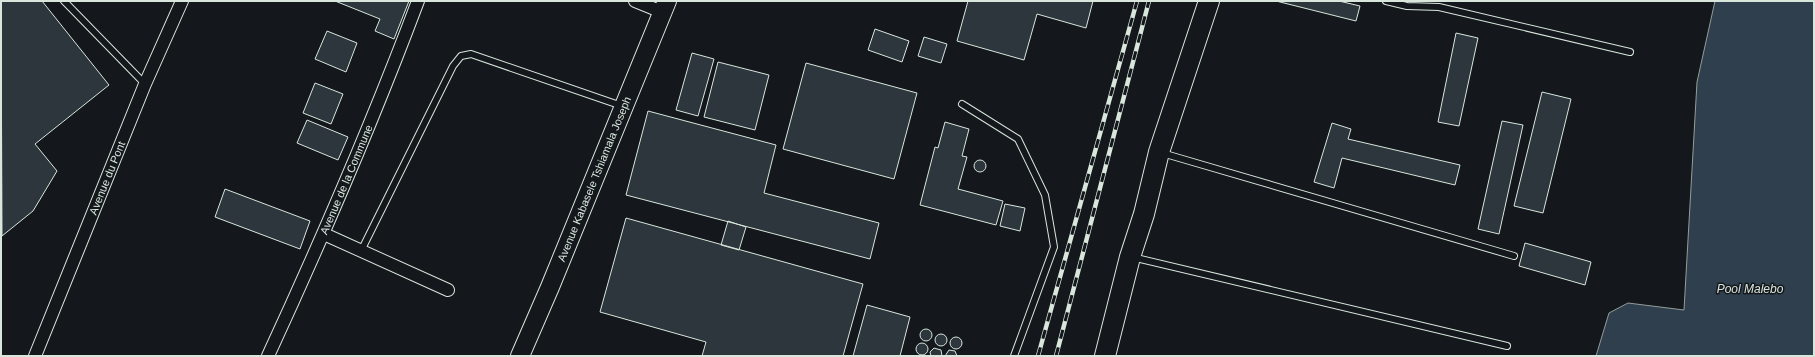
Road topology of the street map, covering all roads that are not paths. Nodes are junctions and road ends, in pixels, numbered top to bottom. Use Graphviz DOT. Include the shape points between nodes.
graph roads {
  1 [pos="64,1"];
  2 [pos="182,1"];
  3 [pos="418,1"];
  4 [pos="635,1"];
  5 [pos="1209,1"];
  6 [pos="1386,1"];
  7 [pos="665,6"];
  8 [pos="1630,52"];
  9 [pos="145,84"];
  10 [pos="962,104"];
  11 [pos="624,107"];
  12 [pos="1159,152"];
  13 [pos="324,234"];
  14 [pos="361,251"];
  15 [pos="1514,256"];
  16 [pos="1130,257"];
  17 [pos="448,290"];
  18 [pos="1507,346"];
  19 [pos="35,356"];
  20 [pos="268,356"];
  21 [pos="520,356"];
  22 [pos="1014,356"];
  23 [pos="1104,356"];
  1 -- 9 [label="lane"];
  2 -- 9 [label="street, Avenue du Pont"];
  3 -- 13 [label="street, Avenue de la Commune"];
  4 -- 7 [label="street"];
  5 -- 12 [label="main road"];
  6 -- 8 [label="lane" via="1407,6 1439,7"];
  7 -- 11 [label="main road, Avenue Kabasele Tshiamala Joseph"];
  9 -- 19 [label="street, Avenue du Pont"];
  10 -- 22 [label="lane" via="1018,139 1045,195 1054,247"];
  11 -- 14 [label="lane" via="471,54 461,56 453,66"];
  11 -- 21 [label="main road, Avenue Kabasele Tshiamala Joseph"];
  12 -- 15 [label="lane"];
  12 -- 16 [label="main road" via="1144,214"];
  13 -- 14 [label="street"];
  13 -- 20 [label="street, Avenue de la Commune"];
  14 -- 17 [label="street"];
  16 -- 18 [label="lane"];
  16 -- 23 [label="main road"];
}
